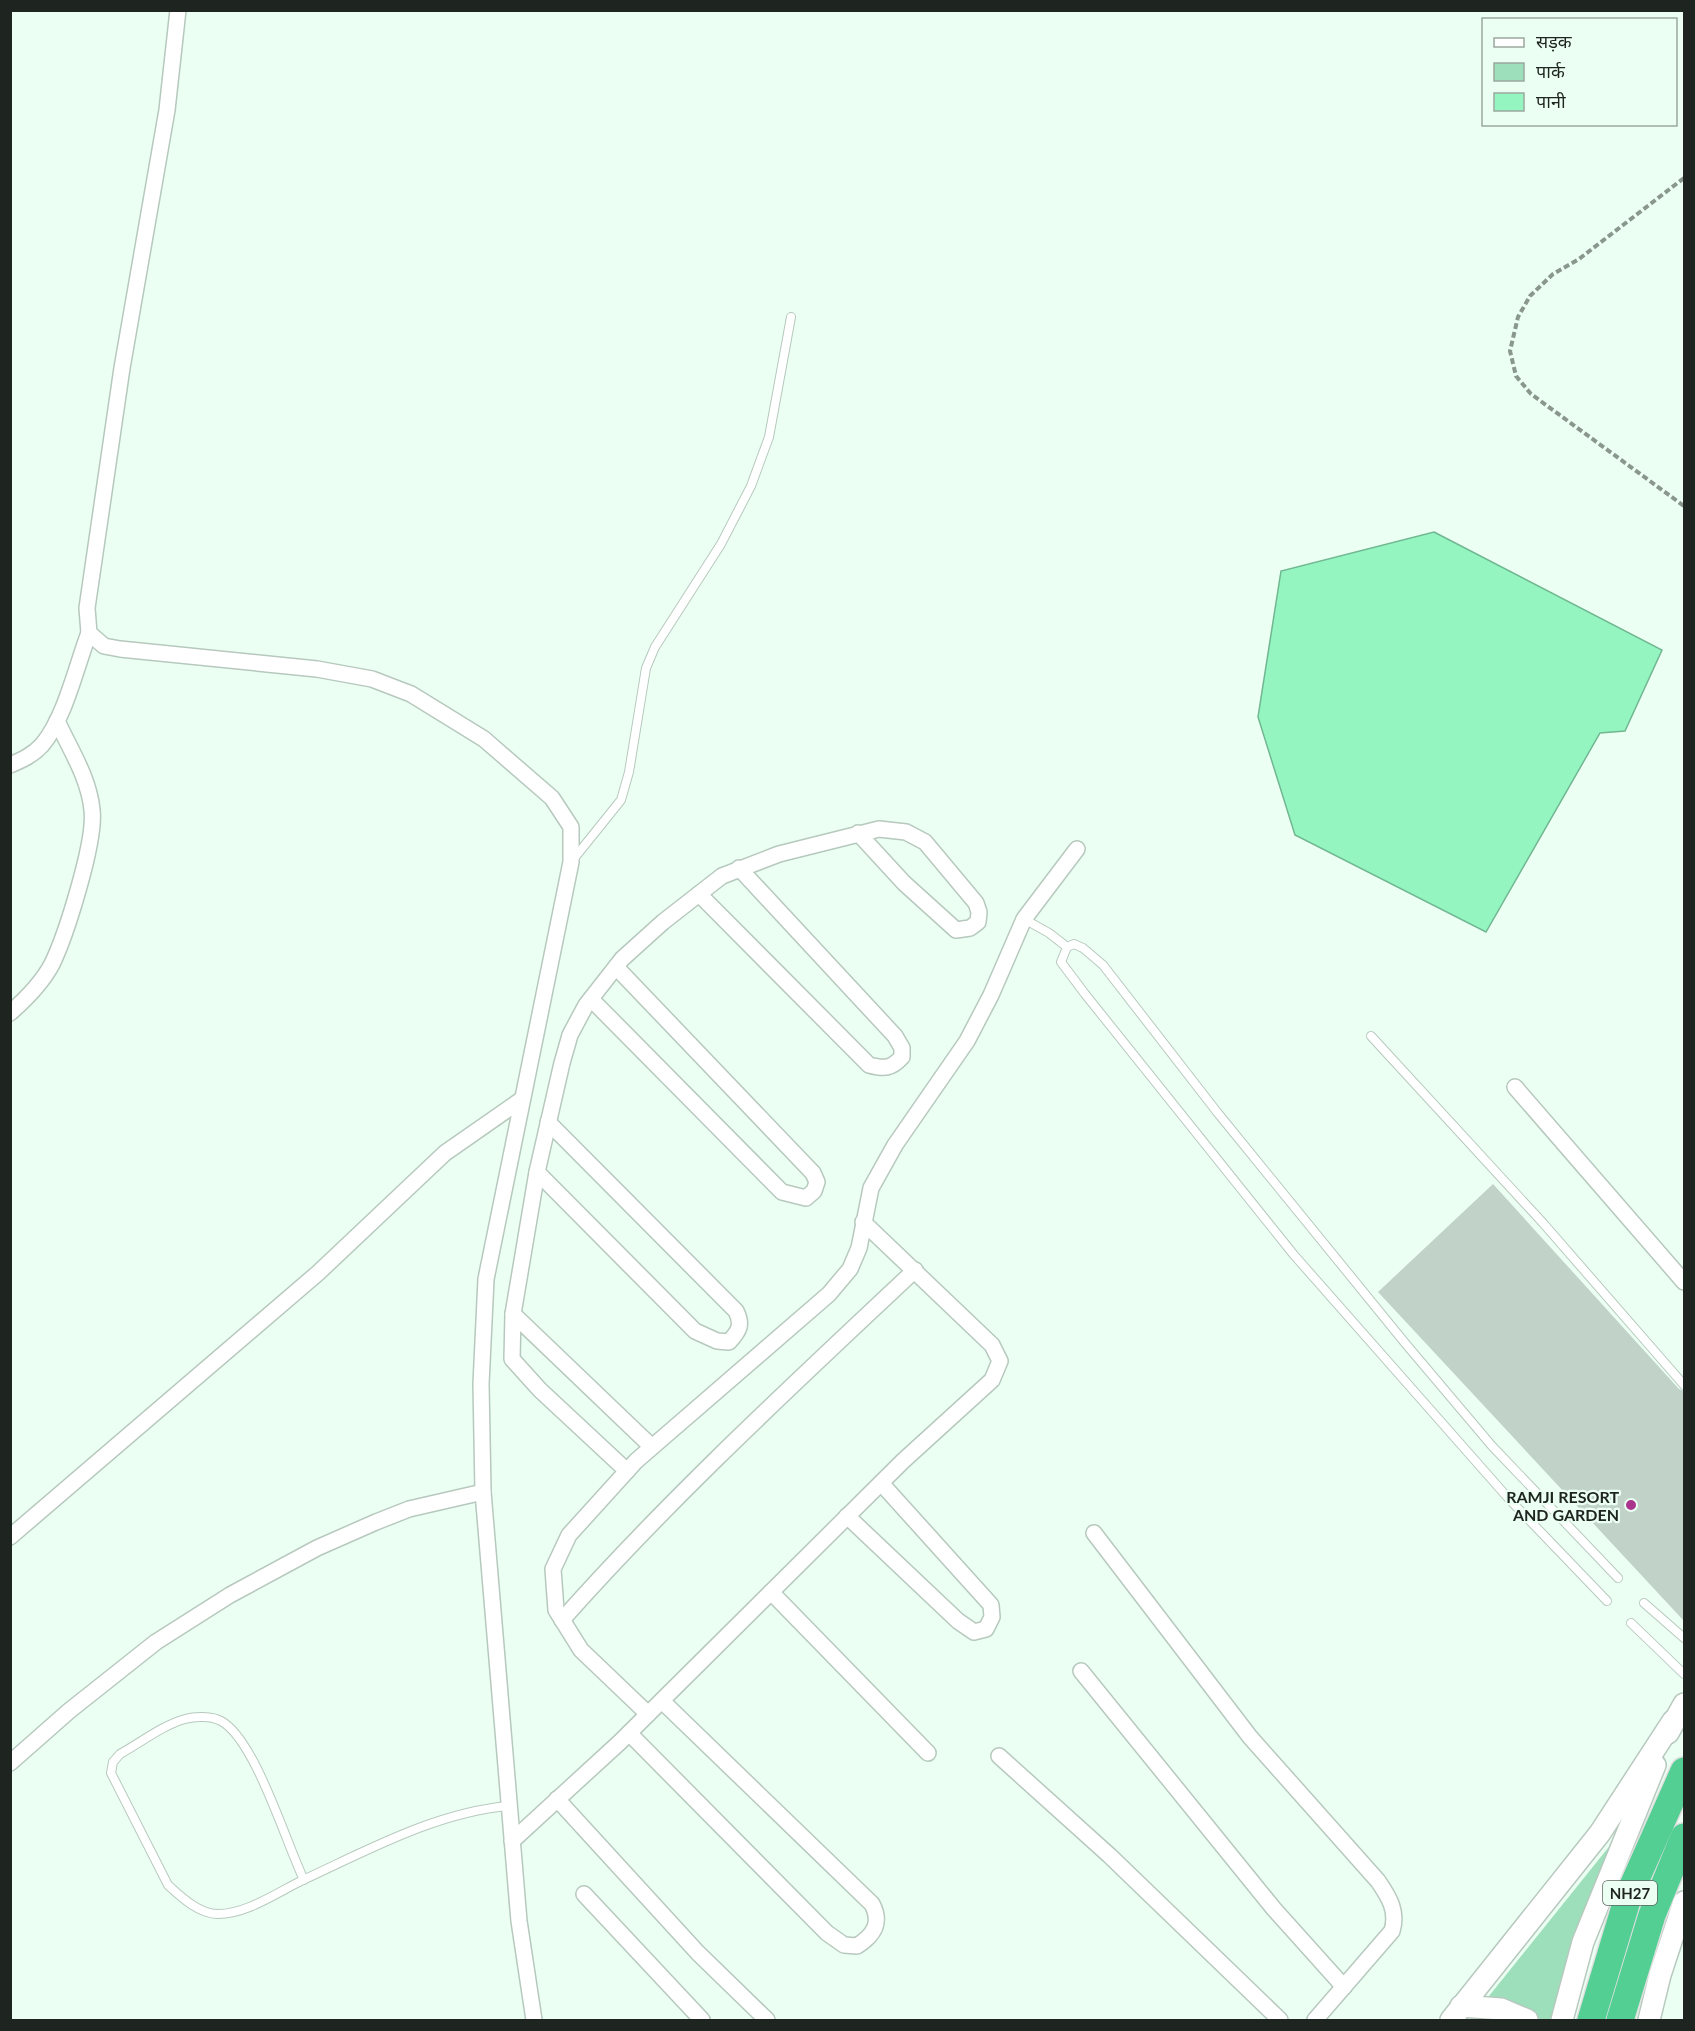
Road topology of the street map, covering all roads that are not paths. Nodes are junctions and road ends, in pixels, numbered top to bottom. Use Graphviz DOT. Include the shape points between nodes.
graph roads {
  1 [pos="178,10"];
  2 [pos="791,317"];
  3 [pos="89,633"];
  4 [pos="57,720"];
  5 [pos="10,765"];
  6 [pos="858,833"];
  7 [pos="1077,849"];
  8 [pos="571,862"];
  9 [pos="739,868"];
  10 [pos="699,894"];
  11 [pos="1024,919"];
  12 [pos="1066,947"];
  13 [pos="616,967"];
  14 [pos="591,999"];
  15 [pos="10,1013"];
  16 [pos="1371,1036"];
  17 [pos="1515,1087"];
  18 [pos="520,1100"];
  19 [pos="548,1122"];
  20 [pos="537,1172"];
  21 [pos="864,1222"];
  22 [pos="915,1270"];
  23 [pos="1684,1282"];
  24 [pos="513,1314"];
  25 [pos="1684,1384"];
  26 [pos="652,1447"];
  27 [pos="627,1471"];
  28 [pos="880,1483"];
  29 [pos="483,1492"];
  30 [pos="847,1516"];
  31 [pos="1094,1533"];
  32 [pos="10,1537"];
  33 [pos="1618,1578"];
  34 [pos="771,1592"];
  35 [pos="1606,1601"];
  36 [pos="1644,1603"];
  37 [pos="562,1620"];
  38 [pos="1631,1623"];
  39 [pos="1684,1638"];
  40 [pos="1081,1671"];
  41 [pos="1684,1674"];
  42 [pos="662,1701"];
  43 [pos="1679,1712"];
  44 [pos="648,1714"];
  45 [pos="629,1733"];
  46 [pos="928,1754"];
  47 [pos="999,1756"];
  48 [pos="10,1763"];
  49 [pos="1684,1771"];
  50 [pos="557,1799"];
  51 [pos="509,1806"];
  52 [pos="1684,1837"];
  53 [pos="512,1841"];
  54 [pos="304,1880"];
  55 [pos="584,1894"];
  56 [pos="1684,1902"];
  57 [pos="1344,1987"];
  58 [pos="1456,2013"];
  59 [pos="534,2020"];
  60 [pos="702,2020"];
  61 [pos="767,2020"];
  62 [pos="1280,2020"];
  63 [pos="1316,2020"];
  64 [pos="1527,2020"];
  65 [pos="1562,2020"];
  66 [pos="1591,2020"];
  67 [pos="1620,2020"];
  68 [pos="1649,2020"];
  1 -- 3 [label="street" via="167,110 122,368 87,608"];
  2 -- 8 [label="lane" via="769,437 751,486 721,544 655,646 646,668 621,800"];
  3 -- 4 [label="street"];
  3 -- 8 [label="street" via="104,646 317,669 372,679 411,694 484,739 552,798 571,827"];
  4 -- 5 [label="street" via="41,746 28,758"];
  4 -- 15 [label="street" via="88,786 93,828 51,965 39,984"];
  6 -- 6 [label="street" via="904,883 956,930 978,922 976,903 925,842 906,832 879,829"];
  6 -- 9 [label="street"];
  7 -- 11 [label="street"];
  8 -- 18 [label="street"];
  9 -- 10 [label="street"];
  9 -- 10 [label="street" via="895,1036 902,1057 894,1065 884,1069 869,1065"];
  10 -- 13 [label="street"];
  11 -- 12 [label="lane"];
  11 -- 21 [label="street" via="967,1041 895,1145 871,1188"];
  12 -- 33 [label="lane" via="1074,944 1083,948 1103,965 1405,1343 1492,1446"];
  12 -- 35 [label="lane" via="1061,962 1294,1255 1509,1499"];
  13 -- 14 [label="street"];
  13 -- 14 [label="street" via="813,1173 817,1182 814,1191 806,1198 782,1192"];
  14 -- 19 [label="street" via="570,1035"];
  16 -- 25 [label="lane"];
  17 -- 23 [label="street"];
  18 -- 29 [label="street" via="486,1279 481,1384"];
  18 -- 32 [label="street" via="445,1153 318,1273"];
  19 -- 20 [label="street"];
  19 -- 20 [label="street" via="736,1311 741,1320 739,1331 729,1342 695,1331"];
  20 -- 24 [label="street"];
  21 -- 22 [label="street"];
  21 -- 26 [label="street" via="850,1269 829,1294"];
  22 -- 28 [label="street" via="992,1344 1000,1361 992,1380"];
  22 -- 37 [label="street" via="736,1439 618,1556"];
  24 -- 26 [label="street"];
  24 -- 27 [label="street" via="512,1359 547,1398"];
  26 -- 27 [label="street"];
  27 -- 37 [label="street" via="569,1535 553,1569 556,1610"];
  28 -- 30 [label="street"];
  28 -- 30 [label="street" via="991,1605 992,1617 986,1629 974,1632 958,1621"];
  29 -- 48 [label="street" via="409,1509 376,1522 317,1548 230,1595 156,1642"];
  29 -- 51 [label="street"];
  30 -- 34 [label="street"];
  31 -- 57 [label="street" via="1250,1737 1386,1893 1395,1920 1392,1930"];
  34 -- 42 [label="street"];
  34 -- 46 [label="street"];
  36 -- 39 [label="lane"];
  37 -- 44 [label="street" via="581,1650"];
  38 -- 41 [label="lane"];
  40 -- 57 [label="street" via="1274,1909"];
  42 -- 44 [label="street"];
  42 -- 45 [label="street" via="872,1904 878,1916 869,1938 857,1946 844,1945 827,1933"];
  43 -- 58 [label="street" via="1600,1833"];
  43 -- 65 [label="street" via="1583,1942"];
  44 -- 45 [label="street"];
  45 -- 50 [label="street"];
  47 -- 62 [label="street" via="1110,1856"];
  49 -- 66 [label="highway, NH27" via="1629,1897"];
  50 -- 53 [label="street"];
  50 -- 61 [label="street" via="698,1953"];
  51 -- 53 [label="street"];
  51 -- 54 [label="lane" via="480,1808 446,1819"];
  52 -- 67 [label="highway, NH27" via="1652,1915"];
  53 -- 59 [label="street"];
  54 -- 54 [label="lane" via="232,1912 203,1911 183,1899 168,1885 134,1823 111,1773 112,1762 184,1719 220,1720 243,1743 254,1763"];
  55 -- 60 [label="street"];
  56 -- 68 [label="street" via="1659,1975"];
  57 -- 63 [label="street"];
  58 -- 64 [label="street" via="1501,2009"];
}
